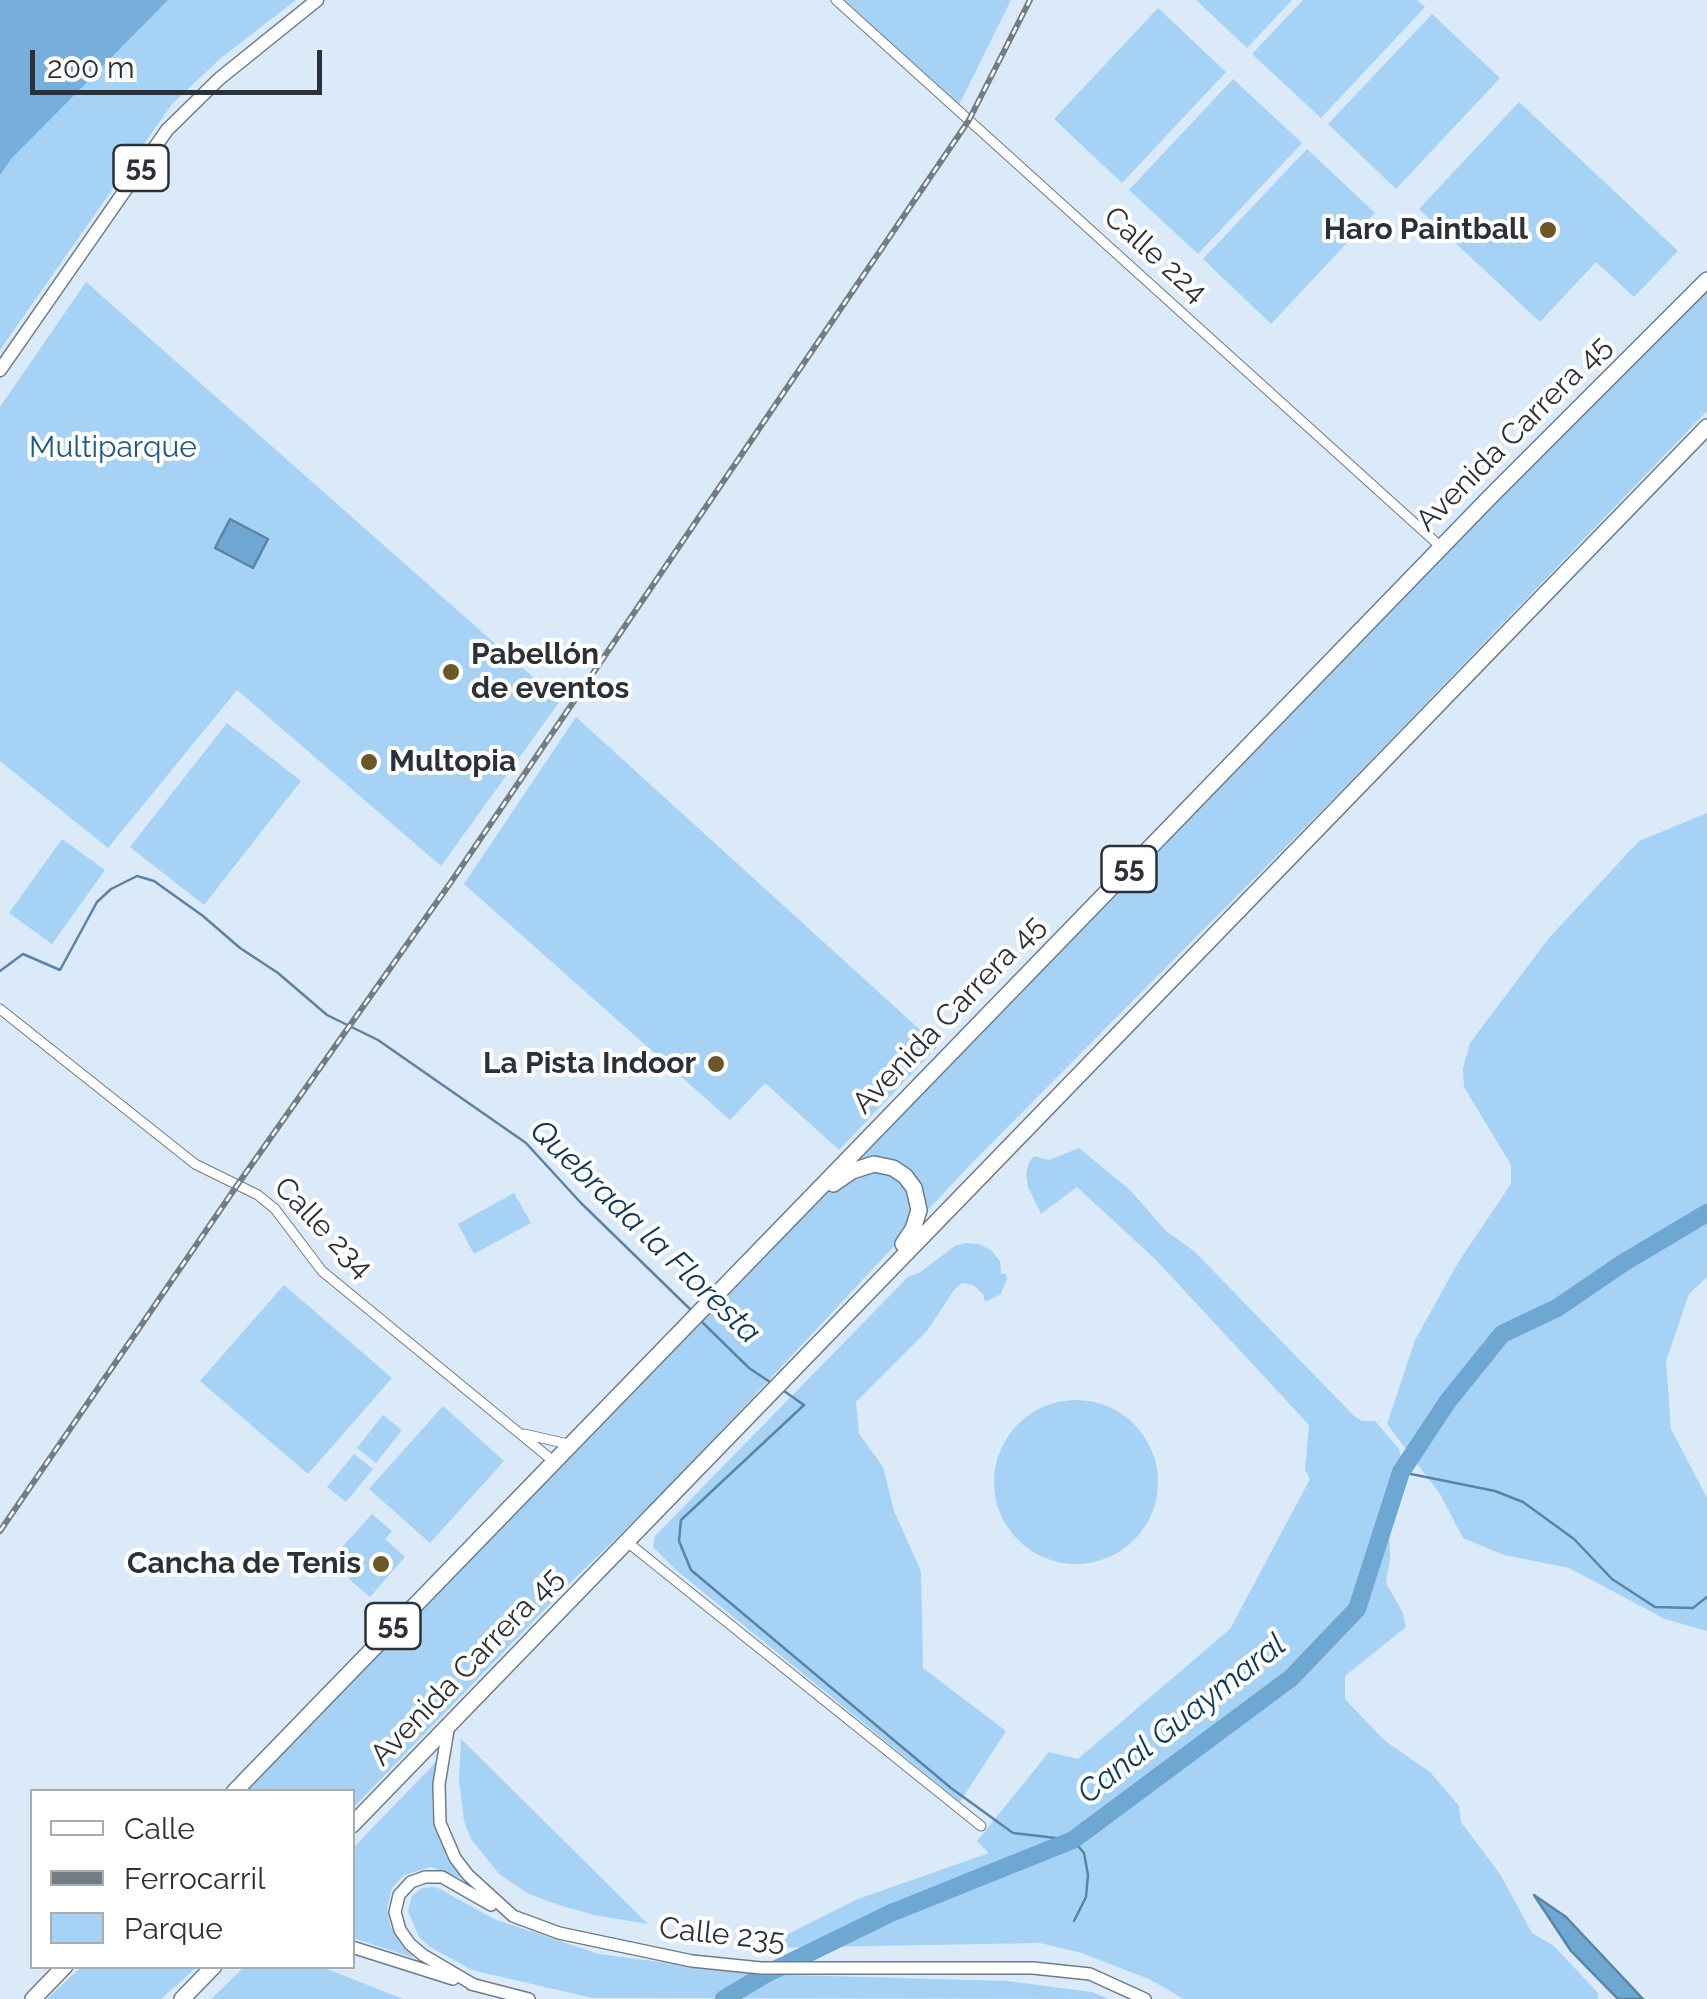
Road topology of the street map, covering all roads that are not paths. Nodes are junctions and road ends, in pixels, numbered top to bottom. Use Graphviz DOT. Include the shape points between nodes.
graph roads {
  1 [pos="318,0"];
  2 [pos="836,0"];
  3 [pos="1707,280"];
  4 [pos="0,370"];
  5 [pos="1707,427"];
  6 [pos="1441,547"];
  7 [pos="0,1010"];
  8 [pos="783,1226"];
  9 [pos="853,1306"];
  10 [pos="522,1434"];
  11 [pos="568,1444"];
  12 [pos="552,1460"];
  13 [pos="626,1541"];
  14 [pos="450,1724"];
  15 [pos="237,1789"];
  16 [pos="355,1822"];
  17 [pos="981,1826"];
  18 [pos="513,1916"];
  19 [pos="355,1948"];
  20 [pos="64,1969"];
  21 [pos="65,1969"];
  22 [pos="211,1969"];
  23 [pos="474,1985"];
  24 [pos="34,1999"];
  25 [pos="48,1999"];
  26 [pos="182,1999"];
  27 [pos="528,1999"];
  28 [pos="1145,1999"];
  1 -- 4 [label="main road, 55" via="166,130"];
  2 -- 6 [label="street, Calle 224"];
  3 -- 6 [label="highway, Avenida Carrera 45 / 55"];
  5 -- 9 [label="highway, Avenida Carrera 45"];
  6 -- 8 [label="highway, Avenida Carrera 45 / 55"];
  7 -- 10 [label="street, Calle 234" via="195,1164 258,1195 322,1271"];
  8 -- 9 [label="highway" via="864,1166 883,1164 905,1176 916,1194 918,1218"];
  8 -- 11 [label="highway, Avenida Carrera 45 / 55"];
  9 -- 13 [label="highway, Avenida Carrera 45"];
  10 -- 11 [label="street"];
  10 -- 12 [label="street, Calle 234"];
  11 -- 12 [label="highway, Avenida Carrera 45 / 55"];
  12 -- 15 [label="highway, Avenida Carrera 45 / 55"];
  13 -- 14 [label="highway, Avenida Carrera 45"];
  13 -- 17 [label="street"];
  14 -- 16 [label="highway, Avenida Carrera 45"];
  14 -- 18 [label="main road, Calle 235" via="440,1823 468,1875"];
  18 -- 23 [label="main road" via="442,1877 411,1882 398,1895 395,1912 410,1944"];
  18 -- 28 [label="main road, Calle 235" via="654,1954 761,1968 1033,1968 1090,1974"];
  19 -- 23 [label="main road"];
  20 -- 24 [label="highway"];
  21 -- 25 [label="highway"];
  22 -- 26 [label="highway"];
  23 -- 27 [label="main road"];
}
